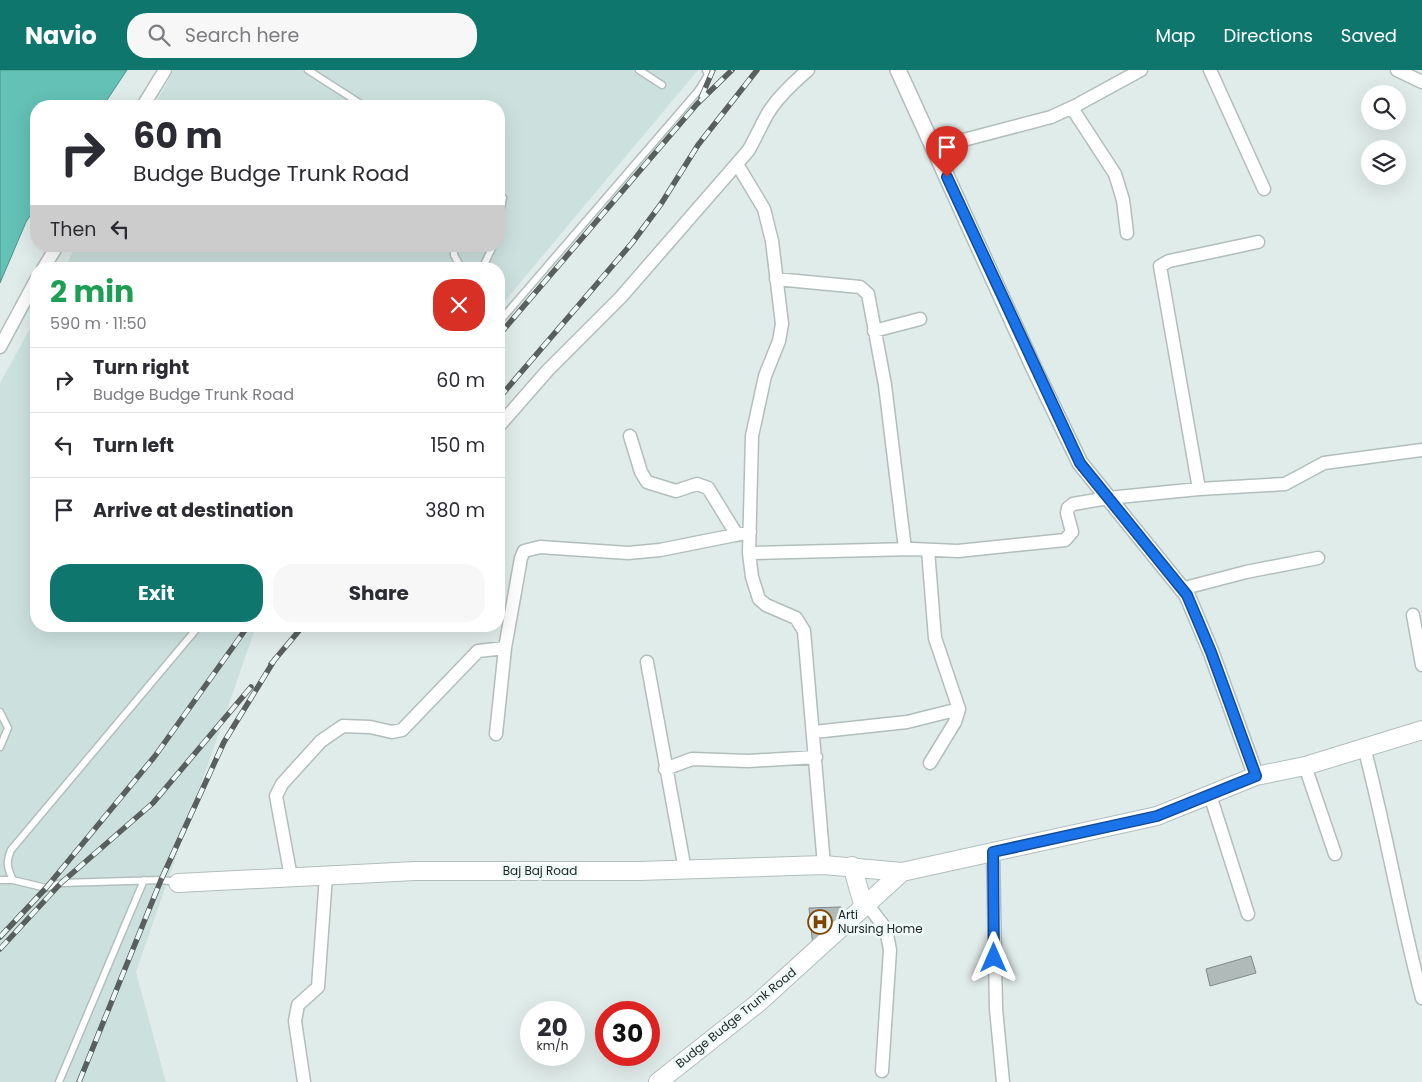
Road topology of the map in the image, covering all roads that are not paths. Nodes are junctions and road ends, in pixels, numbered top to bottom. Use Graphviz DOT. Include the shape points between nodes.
graph roads {
  1 [pos="164,70"];
  2 [pos="308,70"];
  3 [pos="639,70"];
  4 [pos="706,70"];
  5 [pos="808,70"];
  6 [pos="898,70"];
  7 [pos="1141,70"];
  8 [pos="1210,70"];
  9 [pos="1397,70"];
  10 [pos="1422,82"];
  11 [pos="662,85"];
  12 [pos="146,100"];
  13 [pos="355,100"];
  14 [pos="1072,108"];
  15 [pos="933,148"];
  16 [pos="737,164"];
  17 [pos="1264,189"];
  18 [pos="1127,233"];
  19 [pos="1258,242"];
  20 [pos="776,279"];
  21 [pos="30,291"];
  22 [pos="505,315"];
  23 [pos="920,319"];
  24 [pos="874,331"];
  25 [pos="0,347"];
  26 [pos="505,419"];
  27 [pos="630,436"];
  28 [pos="1422,450"];
  29 [pos="1199,489"];
  30 [pos="1108,498"];
  31 [pos="750,532"];
  32 [pos="737,535"];
  33 [pos="905,549"];
  34 [pos="928,550"];
  35 [pos="749,553"];
  36 [pos="1318,558"];
  37 [pos="1181,589"];
  38 [pos="1413,615"];
  39 [pos="195,632"];
  40 [pos="505,648"];
  41 [pos="647,662"];
  42 [pos="1422,665"];
  43 [pos="959,709"];
  44 [pos="0,712"];
  45 [pos="1422,730"];
  46 [pos="814,732"];
  47 [pos="496,734"];
  48 [pos="0,746"];
  49 [pos="1364,747"];
  50 [pos="816,757"];
  51 [pos="930,763"];
  52 [pos="1305,766"];
  53 [pos="665,769"];
  54 [pos="1256,776"];
  55 [pos="1210,795"];
  56 [pos="993,852"];
  57 [pos="1335,854"];
  58 [pos="824,865"];
  59 [pos="852,866"];
  60 [pos="684,870"];
  61 [pos="902,872"];
  62 [pos="326,876"];
  63 [pos="291,878"];
  64 [pos="0,880"];
  65 [pos="13,880"];
  66 [pos="144,880"];
  67 [pos="178,882"];
  68 [pos="866,906"];
  69 [pos="1248,914"];
  70 [pos="1422,998"];
  71 [pos="882,1072"];
  72 [pos="59,1082"];
  73 [pos="304,1082"];
  74 [pos="658,1082"];
  75 [pos="1003,1082"];
  1 -- 12 [label="street"];
  2 -- 13 [label="lane"];
  3 -- 11 [label="lane"];
  4 -- 22 [label="lane" via="708,75 698,91"];
  5 -- 16 [label="street" via="769,112 761,130"];
  6 -- 15 [label="street"];
  7 -- 14 [label="street"];
  8 -- 17 [label="street"];
  9 -- 10 [label="street"];
  14 -- 15 [label="street" via="1032,123"];
  14 -- 18 [label="street" via="1116,174"];
  15 -- 30 [label="street" via="1080,463"];
  16 -- 20 [label="street" via="764,209"];
  16 -- 26 [label="street" via="621,297 548,370"];
  19 -- 29 [label="street" via="1169,261 1160,266"];
  20 -- 24 [label="street" via="865,289"];
  20 -- 31 [label="street" via="782,324 765,376 752,436"];
  21 -- 25 [label="street"];
  23 -- 24 [label="street"];
  24 -- 33 [label="street" via="886,384"];
  27 -- 32 [label="street" via="647,482 676,491 697,484 708,488"];
  28 -- 29 [label="street" via="1324,463 1285,484"];
  29 -- 30 [label="street"];
  30 -- 34 [label="street" via="1073,504 1068,508 1072,532 1064,540 990,549"];
  30 -- 37 [label="street"];
  31 -- 32 [label="street"];
  31 -- 35 [label="street"];
  32 -- 40 [label="street" via="628,553 529,548 521,558"];
  33 -- 34 [label="street"];
  33 -- 35 [label="street"];
  34 -- 43 [label="street" via="935,638"];
  35 -- 46 [label="street" via="759,599 796,618 804,631"];
  36 -- 37 [label="street"];
  37 -- 54 [label="street" via="1187,595 1211,652"];
  38 -- 42 [label="street"];
  39 -- 65 [label="lane" via="11,850 6,860"];
  40 -- 47 [label="street"];
  40 -- 63 [label="street" via="478,651 402,730 392,732 349,725 336,729 321,741 282,784 276,796"];
  41 -- 53 [label="street"];
  43 -- 46 [label="street" via="907,722"];
  43 -- 51 [label="street" via="955,722"];
  44 -- 48 [label="lane" via="8,728"];
  45 -- 49 [label="main road"];
  46 -- 50 [label="street"];
  49 -- 52 [label="main road"];
  49 -- 70 [label="street" via="1382,813 1407,943"];
  50 -- 53 [label="street" via="692,760"];
  50 -- 58 [label="street"];
  52 -- 54 [label="main road"];
  52 -- 57 [label="street"];
  53 -- 60 [label="street"];
  54 -- 55 [label="main road"];
  55 -- 56 [label="main road" via="1157,816"];
  55 -- 69 [label="street"];
  56 -- 61 [label="main road"];
  56 -- 75 [label="street" via="996,1009"];
  58 -- 59 [label="main road, Baj Baj Road"];
  58 -- 60 [label="main road, Baj Baj Road"];
  59 -- 61 [label="main road, Baj Baj Road"];
  59 -- 68 [label="main road"];
  60 -- 62 [label="main road, Baj Baj Road" via="415,871"];
  61 -- 68 [label="main road, Budge Budge Trunk Road"];
  62 -- 63 [label="main road, Baj Baj Road"];
  62 -- 73 [label="street" via="318,987 298,1005 295,1021"];
  63 -- 67 [label="main road, Baj Baj Road"];
  64 -- 65 [label="lane"];
  65 -- 66 [label="lane" via="46,888 61,883"];
  66 -- 67 [label="lane"];
  66 -- 72 [label="lane"];
  68 -- 71 [label="street" via="886,929 890,950"];
  68 -- 74 [label="main road, Budge Budge Trunk Road" via="758,1002"];
}
